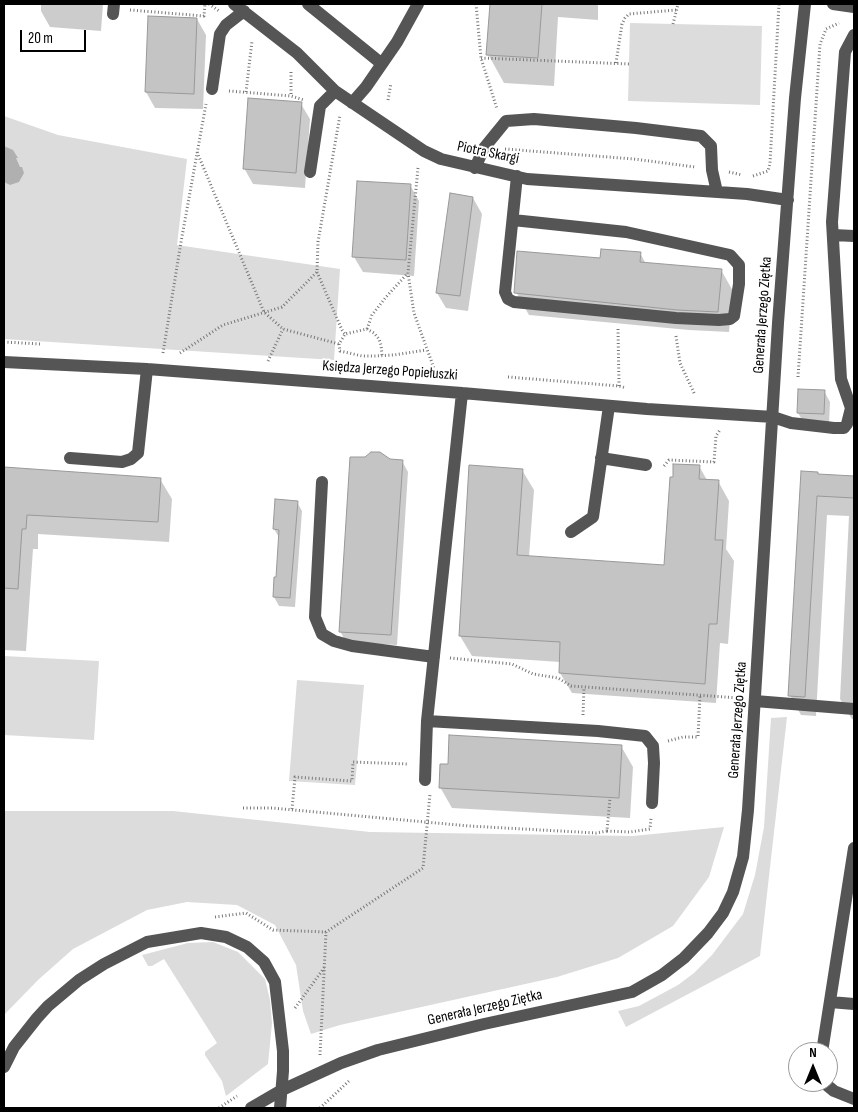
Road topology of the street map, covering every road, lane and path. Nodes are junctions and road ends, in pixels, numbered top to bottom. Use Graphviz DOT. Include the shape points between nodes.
graph roads {
  1 [pos="205,4"];
  2 [pos="308,4"];
  3 [pos="418,4"];
  4 [pos="476,4"];
  5 [pos="678,4"];
  6 [pos="779,4"];
  7 [pos="805,4"];
  8 [pos="833,4"];
  9 [pos="854,7"];
  10 [pos="239,8"];
  11 [pos="114,9"];
  12 [pos="676,10"];
  13 [pos="846,22"];
  14 [pos="673,24"];
  15 [pos="854,35"];
  16 [pos="253,37"];
  17 [pos="481,58"];
  18 [pos="616,63"];
  19 [pos="382,64"];
  20 [pos="629,64"];
  21 [pos="290,68"];
  22 [pos="212,89"];
  23 [pos="336,91"];
  24 [pos="246,92"];
  25 [pos="290,96"];
  26 [pos="310,102"];
  27 [pos="352,103"];
  28 [pos="341,110"];
  29 [pos="506,121"];
  30 [pos="484,148"];
  31 [pos="197,152"];
  32 [pos="418,165"];
  33 [pos="475,168"];
  34 [pos="712,170"];
  35 [pos="310,172"];
  36 [pos="517,176"];
  37 [pos="717,192"];
  38 [pos="788,200"];
  39 [pos="513,220"];
  40 [pos="833,236"];
  41 [pos="854,236"];
  42 [pos="317,272"];
  43 [pos="408,273"];
  44 [pos="264,312"];
  45 [pos="618,312"];
  46 [pos="676,318"];
  47 [pos="283,329"];
  48 [pos="367,329"];
  49 [pos="345,334"];
  50 [pos="4,342"];
  51 [pos="43,344"];
  52 [pos="339,344"];
  53 [pos="426,350"];
  54 [pos="170,354"];
  55 [pos="382,355"];
  56 [pos="186,356"];
  57 [pos="4,362"];
  58 [pos="275,362"];
  59 [pos="147,368"];
  60 [pos="425,371"];
  61 [pos="435,372"];
  62 [pos="443,373"];
  63 [pos="502,377"];
  64 [pos="798,377"];
  65 [pos="619,386"];
  66 [pos="627,389"];
  67 [pos="442,391"];
  68 [pos="462,393"];
  69 [pos="690,399"];
  70 [pos="609,406"];
  71 [pos="853,409"];
  72 [pos="772,417"];
  73 [pos="70,458"];
  74 [pos="601,458"];
  75 [pos="646,465"];
  76 [pos="322,482"];
  77 [pos="571,532"];
  78 [pos="434,657"];
  79 [pos="584,687"];
  80 [pos="700,696"];
  81 [pos="738,698"];
  82 [pos="756,701"];
  83 [pos="854,709"];
  84 [pos="427,721"];
  85 [pos="582,730"];
  86 [pos="653,746"];
  87 [pos="425,765"];
  88 [pos="424,780"];
  89 [pos="610,798"];
  90 [pos="652,803"];
  91 [pos="242,808"];
  92 [pos="292,809"];
  93 [pos="428,822"];
  94 [pos="607,831"];
  95 [pos="854,848"];
  96 [pos="324,968"];
  97 [pos="830,1002"];
  98 [pos="854,1004"];
  99 [pos="295,1009"];
  100 [pos="824,1042"];
  101 [pos="320,1055"];
  102 [pos="4,1067"];
  103 [pos="358,1077"];
  104 [pos="282,1090"];
  105 [pos="836,1092"];
  106 [pos="240,1094"];
  107 [pos="854,1099"];
  108 [pos="219,1108"];
  109 [pos="251,1108"];
  110 [pos="280,1108"];
  111 [pos="320,1108"];
  1 -- 11 [label="path" via="204,16"];
  2 -- 19 [label="street"];
  3 -- 19 [label="street"];
  4 -- 17 [label="path"];
  5 -- 12 [label="path"];
  6 -- 34 [label="path" via="768,171 748,177"];
  7 -- 38 [label="street, Generała Jerzego Ziętka"];
  8 -- 9 [label="street"];
  10 -- 22 [label="street" via="220,34"];
  10 -- 23 [label="street, Piotra Skargi" via="297,53"];
  12 -- 14 [label="path"];
  12 -- 18 [label="path" via="629,14 622,24"];
  13 -- 64 [label="path" via="838,22 826,29 820,44"];
  15 -- 40 [label="street" via="845,52"];
  16 -- 24 [label="path"];
  17 -- 18 [label="path"];
  17 -- 29 [label="path" via="498,113"];
  18 -- 20 [label="path"];
  19 -- 27 [label="street"];
  21 -- 25 [label="path"];
  22 -- 24 [label="path"];
  22 -- 31 [label="path"];
  23 -- 27 [label="street, Piotra Skargi"];
  23 -- 35 [label="street" via="320,106"];
  24 -- 25 [label="path"];
  25 -- 26 [label="path"];
  27 -- 33 [label="street, Piotra Skargi" via="424,151"];
  28 -- 42 [label="path" via="318,242"];
  29 -- 30 [label="street"];
  29 -- 34 [label="street" via="534,119 701,136 711,146"];
  30 -- 33 [label="street"];
  30 -- 34 [label="path" via="634,159"];
  31 -- 44 [label="path"];
  31 -- 54 [label="path" via="163,353"];
  32 -- 43 [label="path"];
  33 -- 36 [label="street, Piotra Skargi"];
  34 -- 37 [label="street"];
  36 -- 37 [label="street, Piotra Skargi"];
  36 -- 39 [label="street"];
  37 -- 38 [label="street, Piotra Skargi"];
  38 -- 72 [label="street, Generała Jerzego Ziętka"];
  39 -- 45 [label="street" via="505,292 508,299 522,304"];
  39 -- 46 [label="street" via="626,232 730,255 739,265 734,316 719,320"];
  40 -- 41 [label="street"];
  40 -- 71 [label="street" via="841,379"];
  42 -- 44 [label="path" via="282,307"];
  42 -- 49 [label="path"];
  43 -- 48 [label="path" via="377,309"];
  43 -- 53 [label="path" via="414,313"];
  44 -- 47 [label="path"];
  44 -- 56 [label="path" via="223,325 178,355"];
  45 -- 46 [label="street"];
  45 -- 65 [label="path"];
  46 -- 69 [label="path" via="680,363 699,400"];
  47 -- 52 [label="path"];
  47 -- 58 [label="path" via="267,361"];
  48 -- 49 [label="path"];
  48 -- 55 [label="path" via="379,339"];
  49 -- 52 [label="path"];
  50 -- 51 [label="path"];
  52 -- 55 [label="path" via="340,351 362,356"];
  53 -- 55 [label="path"];
  53 -- 61 [label="path"];
  57 -- 59 [label="street, Księdza Jerzego Popiełuszki"];
  59 -- 67 [label="street, Księdza Jerzego Popiełuszki"];
  59 -- 73 [label="street" via="138,453 122,462"];
  60 -- 61 [label="path"];
  61 -- 62 [label="path"];
  61 -- 67 [label="path"];
  63 -- 65 [label="path"];
  65 -- 66 [label="path"];
  67 -- 68 [label="street, Księdza Jerzego Popiełuszki"];
  68 -- 70 [label="street, Księdza Jerzego Popiełuszki"];
  68 -- 78 [label="street"];
  70 -- 72 [label="street, Księdza Jerzego Popiełuszki"];
  70 -- 74 [label="street"];
  71 -- 72 [label="street, Księdza Jerzego Popiełuszki" via="844,428 791,423"];
  72 -- 82 [label="street, Generała Jerzego Ziętka"];
  74 -- 75 [label="street"];
  74 -- 77 [label="street" via="593,517"];
  76 -- 78 [label="street" via="315,617 322,634 352,646"];
  78 -- 79 [label="path" via="512,664 533,674"];
  78 -- 84 [label="street"];
  79 -- 80 [label="path"];
  79 -- 85 [label="path"];
  80 -- 81 [label="path"];
  80 -- 86 [label="path" via="698,737 683,737"];
  82 -- 83 [label="street"];
  82 -- 104 [label="street, Generała Jerzego Ziętka" via="743,856 723,914 684,958 632,992 378,1050"];
  84 -- 85 [label="street"];
  84 -- 87 [label="street"];
  85 -- 86 [label="street" via="645,736"];
  86 -- 90 [label="street"];
  87 -- 88 [label="street"];
  87 -- 92 [label="path" via="353,762 352,781 294,777"];
  88 -- 93 [label="path" via="430,790"];
  89 -- 94 [label="path"];
  90 -- 94 [label="path" via="650,829"];
  91 -- 92 [label="path"];
  92 -- 93 [label="path"];
  93 -- 94 [label="path"];
  93 -- 96 [label="path" via="423,868 326,932"];
  95 -- 97 [label="street"];
  96 -- 99 [label="path"];
  96 -- 101 [label="path"];
  97 -- 98 [label="street"];
  97 -- 100 [label="street"];
  102 -- 104 [label="street" via="14,1047 48,1006 79,980 147,942 201,933 226,937 247,947 264,962 275,982 283,1051"];
  103 -- 111 [label="path" via="350,1080"];
  104 -- 109 [label="street, Generała Jerzego Ziętka"];
  104 -- 110 [label="street"];
  105 -- 107 [label="street"];
  106 -- 108 [label="path"];
}
